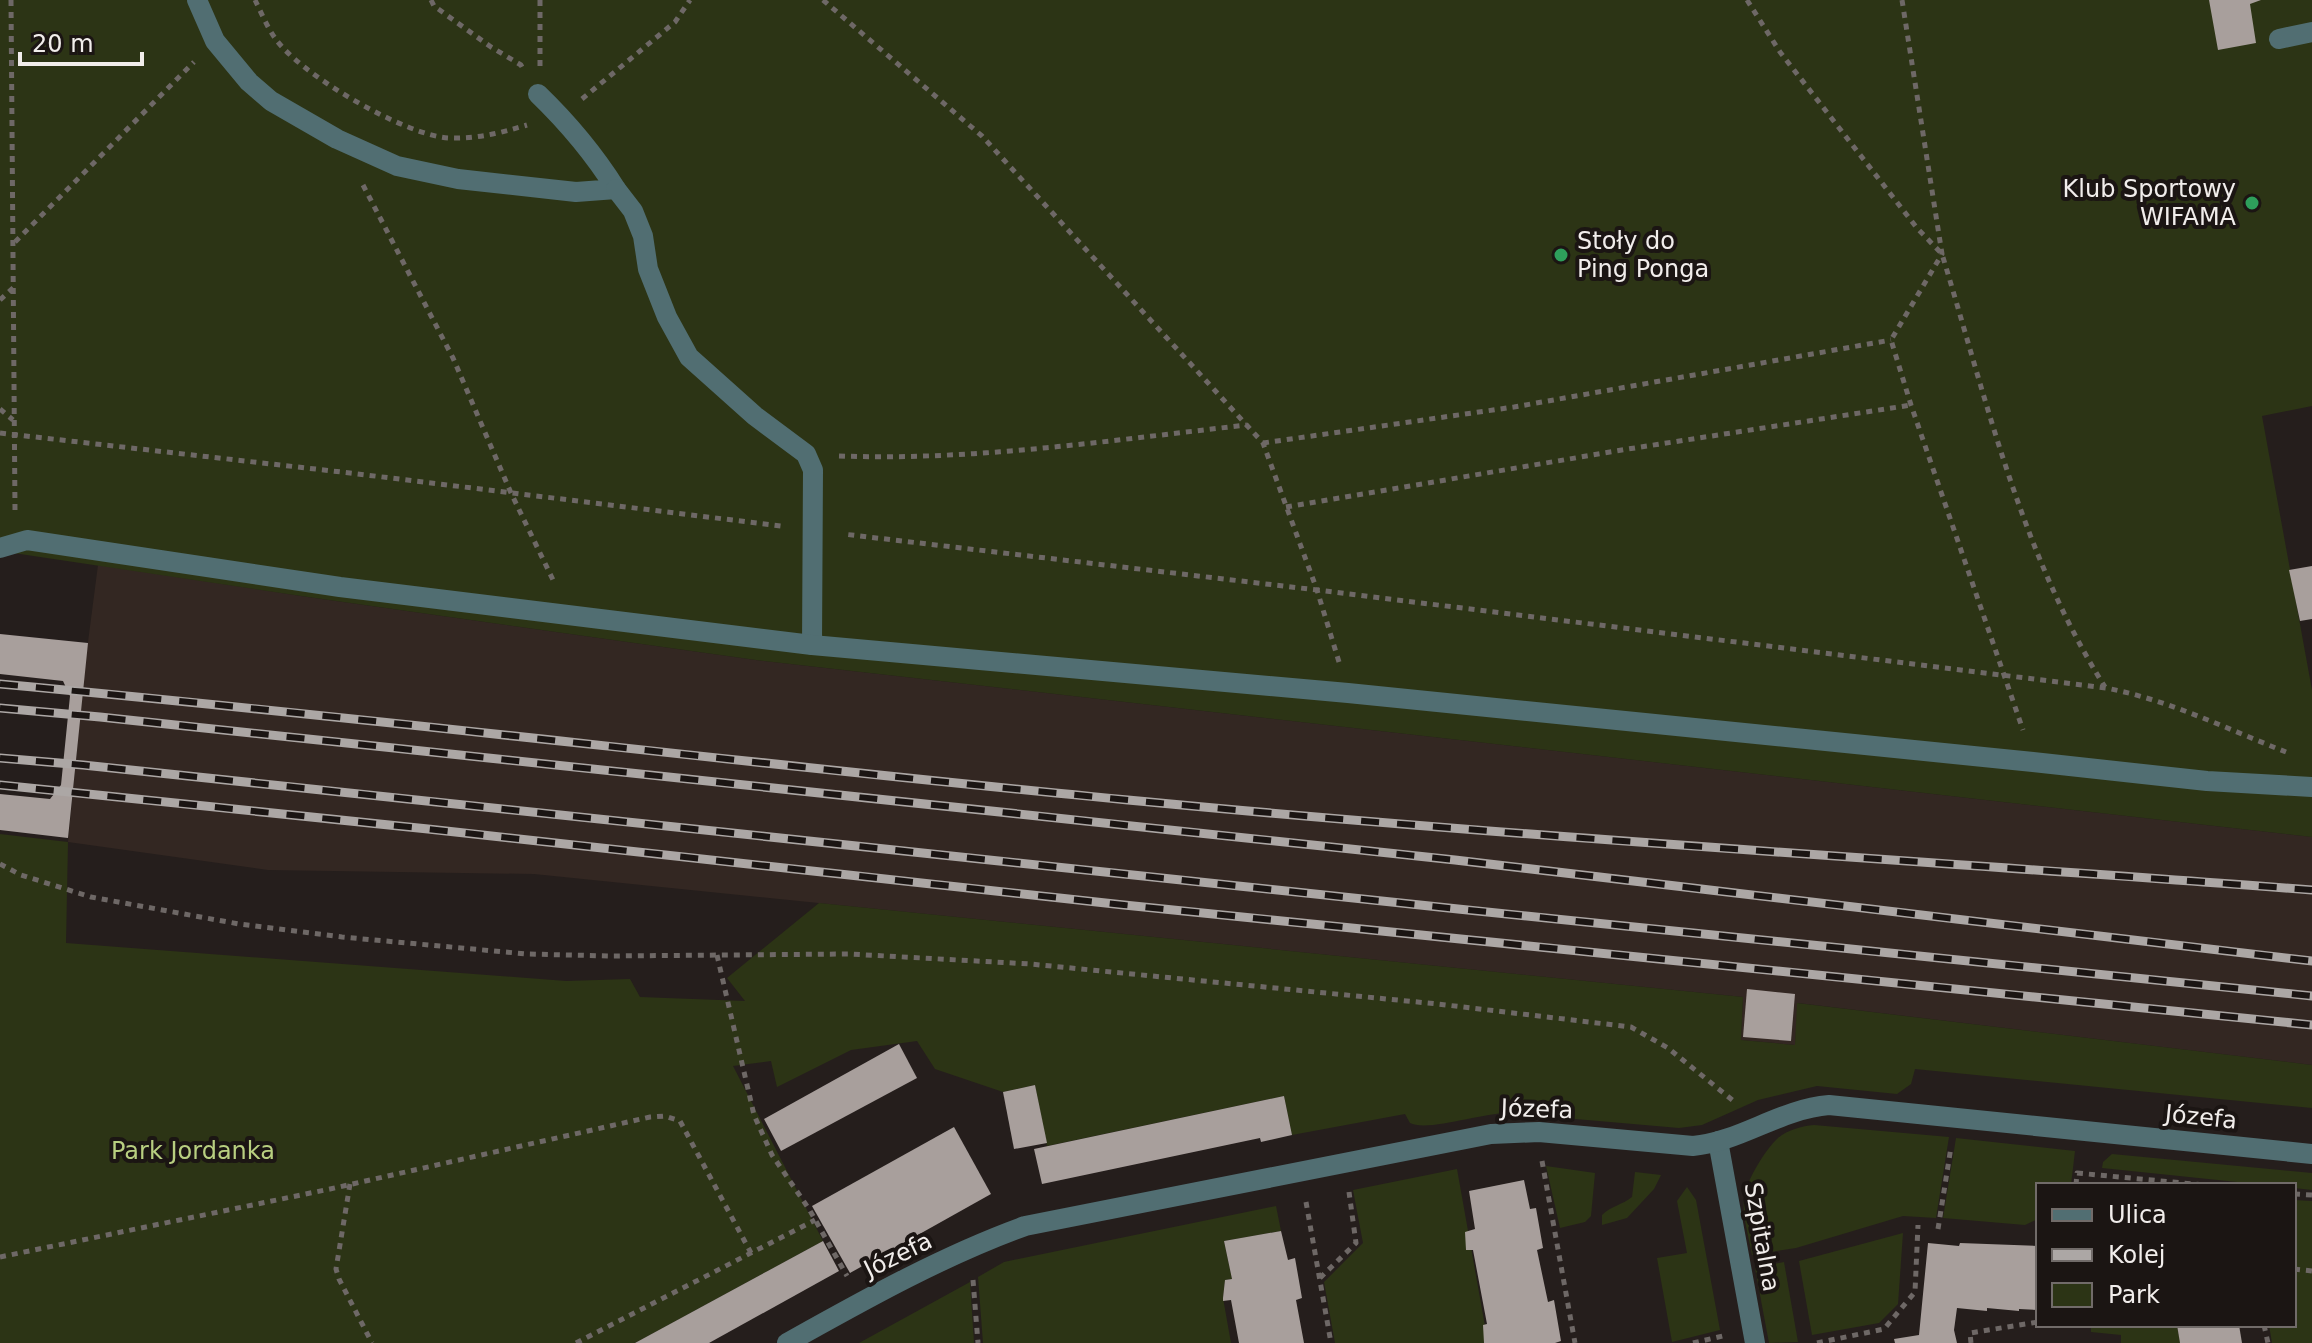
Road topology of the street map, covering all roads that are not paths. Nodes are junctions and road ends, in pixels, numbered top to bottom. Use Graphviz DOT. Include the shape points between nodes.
graph roads {
  1 [pos="197,0"];
  2 [pos="2312,32"];
  3 [pos="2279,39"];
  4 [pos="538,94"];
  5 [pos="616,189"];
  6 [pos="8,545"];
  7 [pos="812,645"];
  8 [pos="2312,787"];
  9 [pos="1718,1141"];
  10 [pos="2312,1154"];
  11 [pos="787,1343"];
  12 [pos="1755,1343"];
  1 -- 5 [label="street" via="215,41 249,82 337,139 397,166 458,179 576,192"];
  2 -- 3 [label="street"];
  4 -- 5 [label="street" via="595,155"];
  5 -- 7 [label="street" via="633,211 657,293 689,357 806,454 813,470"];
  6 -- 7 [label="street" via="27,540 340,587"];
  7 -- 8 [label="street"];
  9 -- 10 [label="street, Józefa" via="1797,1110 1829,1105"];
  9 -- 11 [label="street, Józefa" via="1682,1146 1539,1132 1470,1136 1025,1226"];
  9 -- 12 [label="street, Szpitalna"];
}
